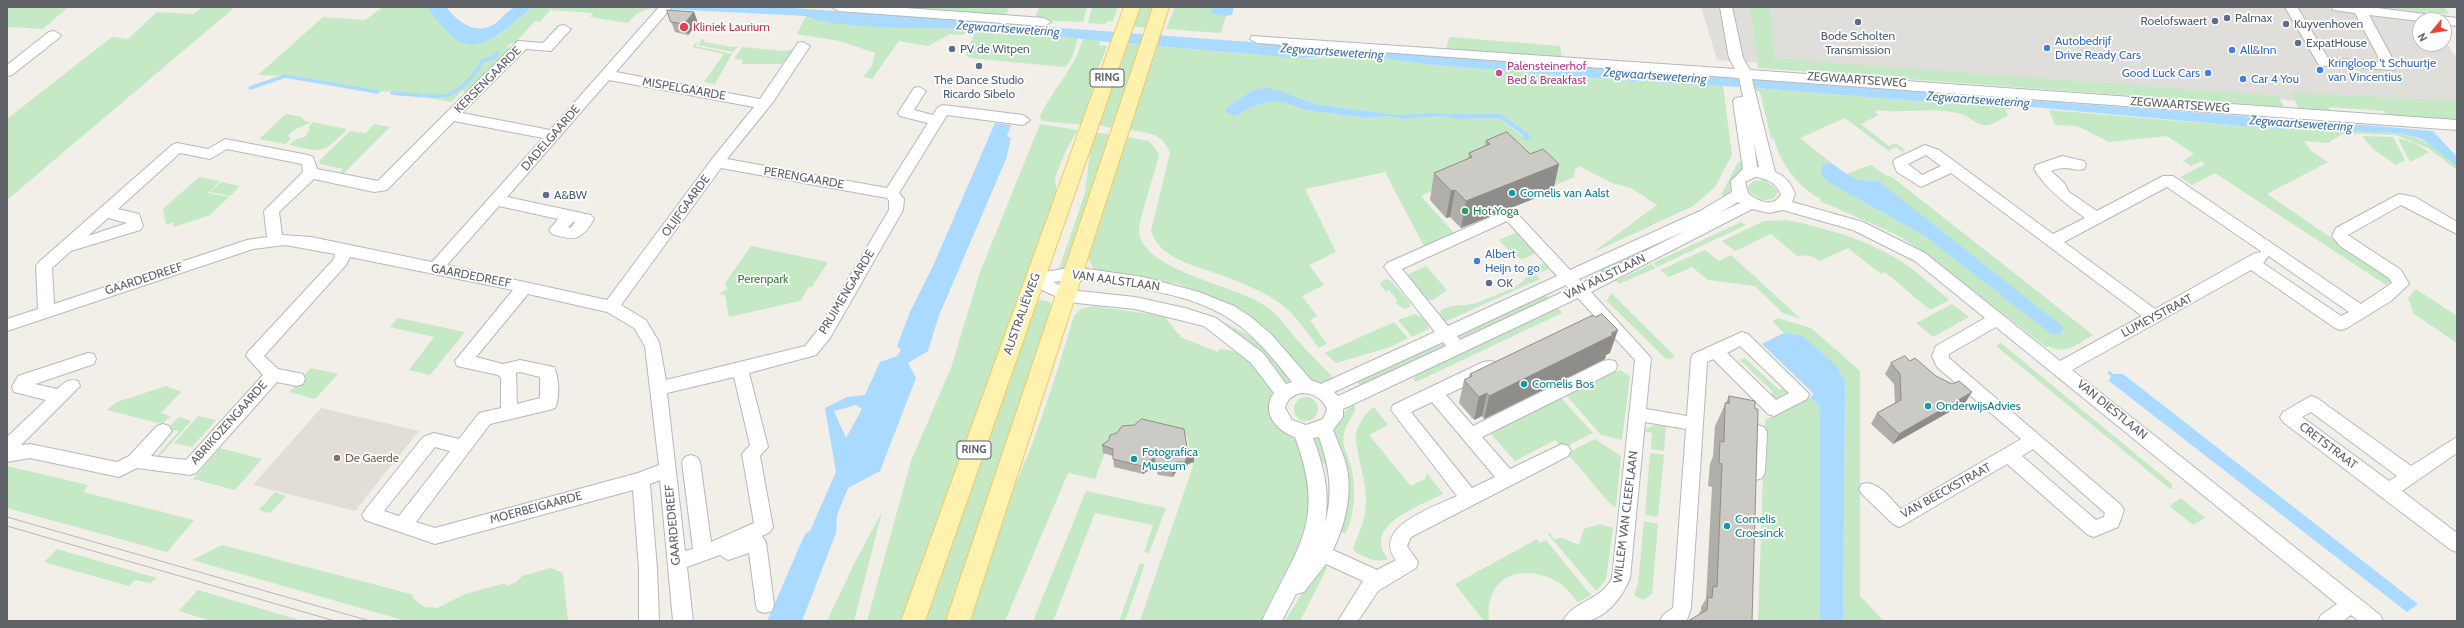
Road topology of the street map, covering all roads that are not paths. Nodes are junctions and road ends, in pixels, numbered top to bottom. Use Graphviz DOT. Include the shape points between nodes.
graph roads {
  1 [pos="838,7"];
  2 [pos="1171,7"];
  3 [pos="1726,7"];
  4 [pos="2291,7"];
  5 [pos="2338,7"];
  6 [pos="664,9"];
  7 [pos="2360,10"];
  8 [pos="1129,13"];
  9 [pos="1158,18"];
  10 [pos="1044,22"];
  11 [pos="2457,22"];
  12 [pos="564,29"];
  13 [pos="54,35"];
  14 [pos="1257,38"];
  15 [pos="803,46"];
  16 [pos="7,72"];
  17 [pos="1739,74"];
  18 [pos="606,75"];
  19 [pos="919,91"];
  20 [pos="1743,94"];
  21 [pos="762,104"];
  22 [pos="451,116"];
  23 [pos="937,120"];
  24 [pos="1023,120"];
  25 [pos="2457,125"];
  26 [pos="553,135"];
  27 [pos="717,162"];
  28 [pos="2079,165"];
  29 [pos="1953,166"];
  30 [pos="311,173"];
  31 [pos="1751,173"];
  32 [pos="1768,174"];
  33 [pos="891,194"];
  34 [pos="1746,199"];
  35 [pos="1784,199"];
  36 [pos="495,200"];
  37 [pos="106,212"];
  38 [pos="569,216"];
  39 [pos="2096,218"];
  40 [pos="2457,229"];
  41 [pos="274,241"];
  42 [pos="2053,241"];
  43 [pos="66,248"];
  44 [pos="2269,249"];
  45 [pos="344,250"];
  46 [pos="2252,263"];
  47 [pos="436,269"];
  48 [pos="1074,273"];
  49 [pos="1034,279"];
  50 [pos="1574,284"];
  51 [pos="525,287"];
  52 [pos="1067,296"];
  53 [pos="611,307"];
  54 [pos="46,312"];
  55 [pos="2361,312"];
  56 [pos="1599,314"];
  57 [pos="2154,317"];
  58 [pos="1998,318"];
  59 [pos="1582,321"];
  60 [pos="7,325"];
  61 [pos="1445,335"];
  62 [pos="1457,348"];
  63 [pos="1715,351"];
  64 [pos="88,359"];
  65 [pos="1505,359"];
  66 [pos="1609,366"];
  67 [pos="2061,368"];
  68 [pos="740,369"];
  69 [pos="503,370"];
  70 [pos="273,375"];
  71 [pos="297,379"];
  72 [pos="1305,385"];
  73 [pos="658,389"];
  74 [pos="1323,390"];
  75 [pos="1283,393"];
  76 [pos="1435,393"];
  77 [pos="1335,405"];
  78 [pos="509,412"];
  79 [pos="1638,414"];
  80 [pos="1695,424"];
  81 [pos="1324,428"];
  82 [pos="163,431"];
  83 [pos="1302,432"];
  84 [pos="1758,432"];
  85 [pos="1470,435"];
  86 [pos="2034,440"];
  87 [pos="2457,444"];
  88 [pos="461,447"];
  89 [pos="7,448"];
  90 [pos="1562,450"];
  91 [pos="7,455"];
  92 [pos="2010,456"];
  93 [pos="135,461"];
  94 [pos="691,462"];
  95 [pos="668,469"];
  96 [pos="2411,476"];
  97 [pos="1507,479"];
  98 [pos="641,480"];
  99 [pos="1755,488"];
  100 [pos="1868,489"];
  101 [pos="2389,491"];
  102 [pos="1469,498"];
  103 [pos="403,525"];
  104 [pos="2457,544"];
  105 [pos="1315,550"];
  106 [pos="707,552"];
  107 [pos="676,562"];
  108 [pos="1377,579"];
  109 [pos="765,604"];
  110 [pos="2352,604"];
  111 [pos="649,621"];
  112 [pos="683,621"];
  113 [pos="913,621"];
  114 [pos="958,621"];
  115 [pos="1272,621"];
  116 [pos="1348,621"];
  117 [pos="1573,621"];
  118 [pos="1670,621"];
  119 [pos="2328,621"];
  120 [pos="2373,621"];
  1 -- 10 [label="street"];
  2 -- 9 [label="main road"];
  3 -- 17 [label="street"];
  4 -- 7 [label="street" via="2324,62 2390,67"];
  5 -- 7 [label="street"];
  6 -- 18 [label="street, DADELGAARDE"];
  7 -- 11 [label="street"];
  8 -- 49 [label="main road, AUSTRALIËWEG / RING"];
  9 -- 48 [label="main road, RING"];
  12 -- 22 [label="street, KERSENGAARDE" via="546,48 523,44"];
  13 -- 16 [label="street"];
  14 -- 17 [label="street, ZEGWAARTSEWEG"];
  15 -- 21 [label="street, OLIJFGAARDE" via="768,99"];
  17 -- 20 [label="street"];
  17 -- 25 [label="street, ZEGWAARTSEWEG"];
  18 -- 21 [label="street, MISPELGAARDE"];
  18 -- 26 [label="street, DADELGAARDE"];
  19 -- 23 [label="street" via="905,113"];
  20 -- 31 [label="street"];
  20 -- 32 [label="street"];
  21 -- 27 [label="street, OLIJFGAARDE"];
  22 -- 26 [label="street, KERSENGAARDE"];
  22 -- 30 [label="street, KERSENGAARDE" via="382,186 374,187"];
  23 -- 24 [label="street" via="943,110"];
  23 -- 33 [label="street"];
  26 -- 36 [label="street, DADELGAARDE"];
  27 -- 33 [label="street, PERENGAARDE"];
  27 -- 53 [label="street, OLIJFGAARDE"];
  28 -- 39 [label="street" via="2062,161 2041,169 2059,187 2063,195"];
  29 -- 42 [label="street"];
  30 -- 37 [label="street" via="308,160 237,145 225,144 210,154 177,148"];
  30 -- 41 [label="street" via="271,211 276,229"];
  31 -- 32 [label="street"];
  31 -- 34 [label="street" via="1738,181 1737,189"];
  32 -- 35 [label="street" via="1780,180"];
  33 -- 68 [label="street, PRUIMENGAARDE" via="897,199 896,210 824,334 810,351"];
  34 -- 35 [label="street" via="1764,207"];
  34 -- 50 [label="street, VAN AALSTLAAN"];
  35 -- 58 [label="street, VAN DIESTLAAN" via="1896,243 1920,257"];
  36 -- 38 [label="street"];
  36 -- 47 [label="street, DADELGAARDE"];
  37 -- 43 [label="street"];
  37 -- 43 [label="street" via="134,218 135,226"];
  39 -- 42 [label="street"];
  39 -- 44 [label="street" via="2168,180"];
  40 -- 55 [label="street" via="2410,202 2399,199 2341,232 2340,236 2345,242 2394,274 2401,284"];
  41 -- 45 [label="street, GAARDEDREEF" via="300,241"];
  41 -- 54 [label="street, GAARDEDREEF" via="235,249"];
  42 -- 57 [label="street"];
  43 -- 54 [label="street" via="44,266"];
  44 -- 46 [label="street, LUMEYSTRAAT"];
  44 -- 55 [label="street"];
  45 -- 47 [label="street, GAARDEDREEF"];
  45 -- 70 [label="street, ABRIKOZENGAARDE" via="341,260 254,356"];
  46 -- 55 [label="street" via="2340,324"];
  46 -- 57 [label="street, LUMEYSTRAAT"];
  47 -- 51 [label="street, GAARDEDREEF"];
  48 -- 49 [label="street, VAN AALSTLAAN"];
  48 -- 52 [label="main road, RING"];
  48 -- 72 [label="street, VAN AALSTLAAN" via="1143,283 1193,296 1228,310 1266,339"];
  49 -- 52 [label="street, VAN AALSTLAAN"];
  49 -- 113 [label="main road, AUSTRALIËWEG / RING"];
  50 -- 56 [label="street, WILLEM VAN CLEEFLAAN"];
  50 -- 61 [label="street, VAN AALSTLAAN"];
  50 -- 61 [label="street, VAN AALSTLAAN" via="1509,214 1392,267"];
  50 -- 62 [label="street, VAN AALSTLAAN"];
  51 -- 53 [label="street, GAARDEDREEF"];
  51 -- 69 [label="street" via="463,361"];
  52 -- 75 [label="street, VAN AALSTLAAN" via="1135,303 1210,322 1257,358"];
  52 -- 114 [label="main road, RING"];
  53 -- 73 [label="street, GAARDEDREEF" via="631,317 648,333 653,346"];
  54 -- 60 [label="street, GAARDEDREEF"];
  56 -- 59 [label="street"];
  56 -- 79 [label="street, WILLEM VAN CLEEFLAAN" via="1642,358"];
  57 -- 67 [label="street, LUMEYSTRAAT"];
  58 -- 67 [label="street, VAN DIESTLAAN"];
  58 -- 86 [label="street" via="1942,350 1940,356 1943,362"];
  61 -- 62 [label="street, VAN AALSTLAAN"];
  61 -- 74 [label="street, VAN AALSTLAAN"];
  62 -- 77 [label="street, VAN AALSTLAAN"];
  63 -- 63 [label="street" via="1774,409 1801,394 1742,338"];
  63 -- 80 [label="street" via="1699,360"];
  64 -- 89 [label="street" via="24,381 20,387 66,391"];
  65 -- 76 [label="street"];
  66 -- 85 [label="street"];
  67 -- 110 [label="street, VAN DIESTLAAN"];
  68 -- 73 [label="street, PRUIMENGAARDE"];
  68 -- 106 [label="street" via="759,447 751,454 764,527"];
  69 -- 78 [label="street" via="509,376"];
  69 -- 78 [label="street" via="520,366 548,372 549,403"];
  70 -- 71 [label="street, ABRIKOZENGAARDE"];
  70 -- 93 [label="street, ABRIKOZENGAARDE" via="190,468"];
  72 -- 74 [label="street"];
  72 -- 75 [label="street" via="1293,387"];
  73 -- 95 [label="street, GAARDEDREEF"];
  74 -- 77 [label="street"];
  75 -- 83 [label="street" via="1277,402 1280,419 1289,427"];
  76 -- 85 [label="street"];
  76 -- 102 [label="street" via="1399,410"];
  77 -- 81 [label="street" via="1333,418"];
  78 -- 88 [label="street" via="485,418"];
  79 -- 80 [label="street"];
  79 -- 117 [label="street, WILLEM VAN CLEEFLAAN" via="1621,578 1617,590 1604,603"];
  80 -- 118 [label="street" via="1682,608 1680,614"];
  81 -- 83 [label="street"];
  81 -- 105 [label="street" via="1337,467 1337,517"];
  82 -- 93 [label="street"];
  83 -- 105 [label="street" via="1316,468 1321,498"];
  84 -- 99 [label="street"];
  85 -- 97 [label="street"];
  86 -- 92 [label="street, VAN BEECKSTRAAT"];
  86 -- 92 [label="street" via="2115,510 2112,522 2094,529"];
  87 -- 96 [label="street"];
  88 -- 103 [label="street"];
  88 -- 103 [label="street, MOERBEIGAARDE" via="434,440 429,442 371,515"];
  90 -- 97 [label="street"];
  91 -- 93 [label="street" via="30,451 119,470"];
  92 -- 100 [label="street, VAN BEECKSTRAAT" via="1898,519"];
  94 -- 106 [label="street, GAARDEDREEF"];
  95 -- 98 [label="street, MOERBEIGAARDE"];
  95 -- 107 [label="street, GAARDEDREEF"];
  96 -- 101 [label="street"];
  96 -- 101 [label="street, CRETSTRAAT" via="2311,403 2289,416"];
  97 -- 102 [label="street"];
  98 -- 103 [label="street, MOERBEIGAARDE" via="435,536"];
  98 -- 111 [label="street"];
  101 -- 104 [label="street"];
  102 -- 108 [label="street" via="1405,531 1399,540 1398,548 1409,562"];
  105 -- 108 [label="street"];
  105 -- 115 [label="street" via="1302,581 1282,599"];
  106 -- 107 [label="street"];
  106 -- 109 [label="street" via="725,553 756,542"];
  107 -- 112 [label="street, GAARDEDREEF"];
  108 -- 116 [label="street" via="1362,594"];
  110 -- 119 [label="street"];
  110 -- 120 [label="street, VAN DIESTLAAN"];
}
